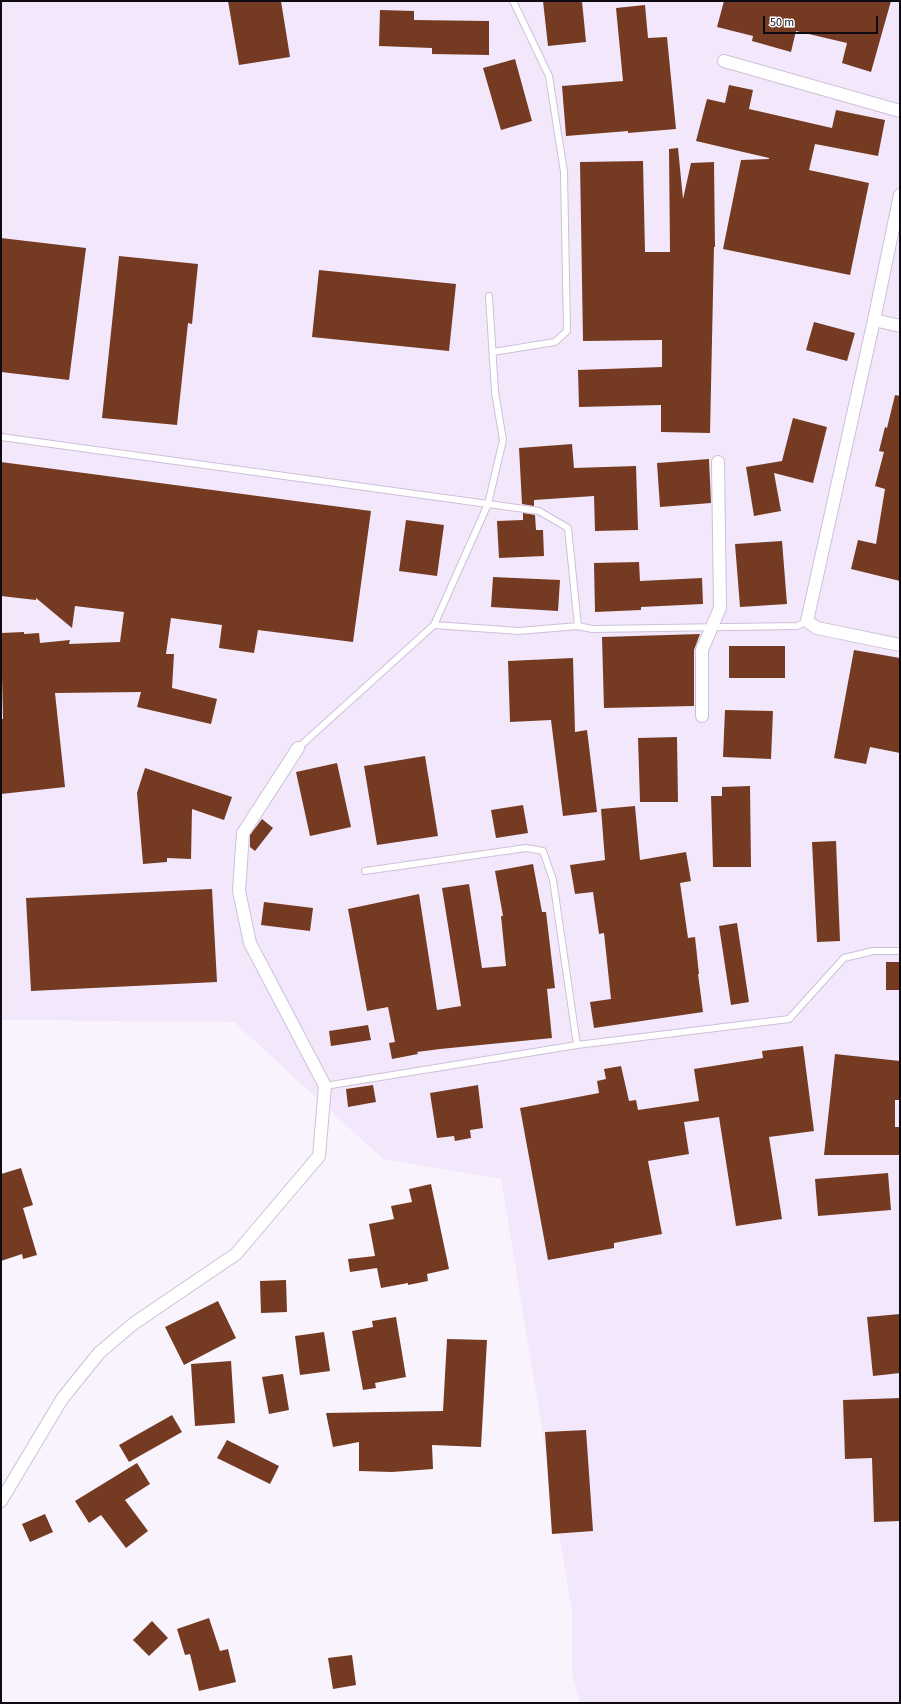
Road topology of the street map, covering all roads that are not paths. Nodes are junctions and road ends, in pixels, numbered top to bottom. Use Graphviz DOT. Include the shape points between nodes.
graph roads {
  1 [pos="513,1"];
  2 [pos="724,61"];
  3 [pos="900,110"];
  4 [pos="900,195"];
  5 [pos="489,296"];
  6 [pos="874,320"];
  7 [pos="900,326"];
  8 [pos="493,352"];
  9 [pos="1,437"];
  10 [pos="718,462"];
  11 [pos="488,504"];
  12 [pos="807,622"];
  13 [pos="434,625"];
  14 [pos="578,626"];
  15 [pos="712,628"];
  16 [pos="900,645"];
  17 [pos="702,716"];
  18 [pos="298,748"];
  19 [pos="365,871"];
  20 [pos="900,951"];
  21 [pos="577,1045"];
  22 [pos="325,1086"];
  23 [pos="1,1501"];
  1 -- 8 [label="lane" via="549,76 564,172 567,331 555,342"];
  2 -- 3 [label="street"];
  4 -- 6 [label="street"];
  5 -- 8 [label="lane"];
  6 -- 7 [label="street"];
  6 -- 12 [label="street"];
  8 -- 11 [label="lane" via="503,440"];
  9 -- 11 [label="lane"];
  10 -- 15 [label="street" via="720,608"];
  11 -- 13 [label="lane"];
  11 -- 14 [label="lane" via="539,511 568,528"];
  12 -- 15 [label="lane" via="798,626"];
  12 -- 16 [label="street" via="817,628"];
  13 -- 14 [label="lane" via="519,631"];
  13 -- 18 [label="lane"];
  14 -- 15 [label="lane" via="592,629"];
  15 -- 17 [label="street" via="702,650"];
  18 -- 22 [label="street" via="243,833 239,891 250,943"];
  19 -- 21 [label="lane" via="526,848 543,851 553,880"];
  20 -- 21 [label="lane" via="873,951 844,958 789,1019"];
  21 -- 22 [label="lane"];
  22 -- 23 [label="street" via="319,1156 236,1254 133,1324 99,1353 62,1399"];
}
